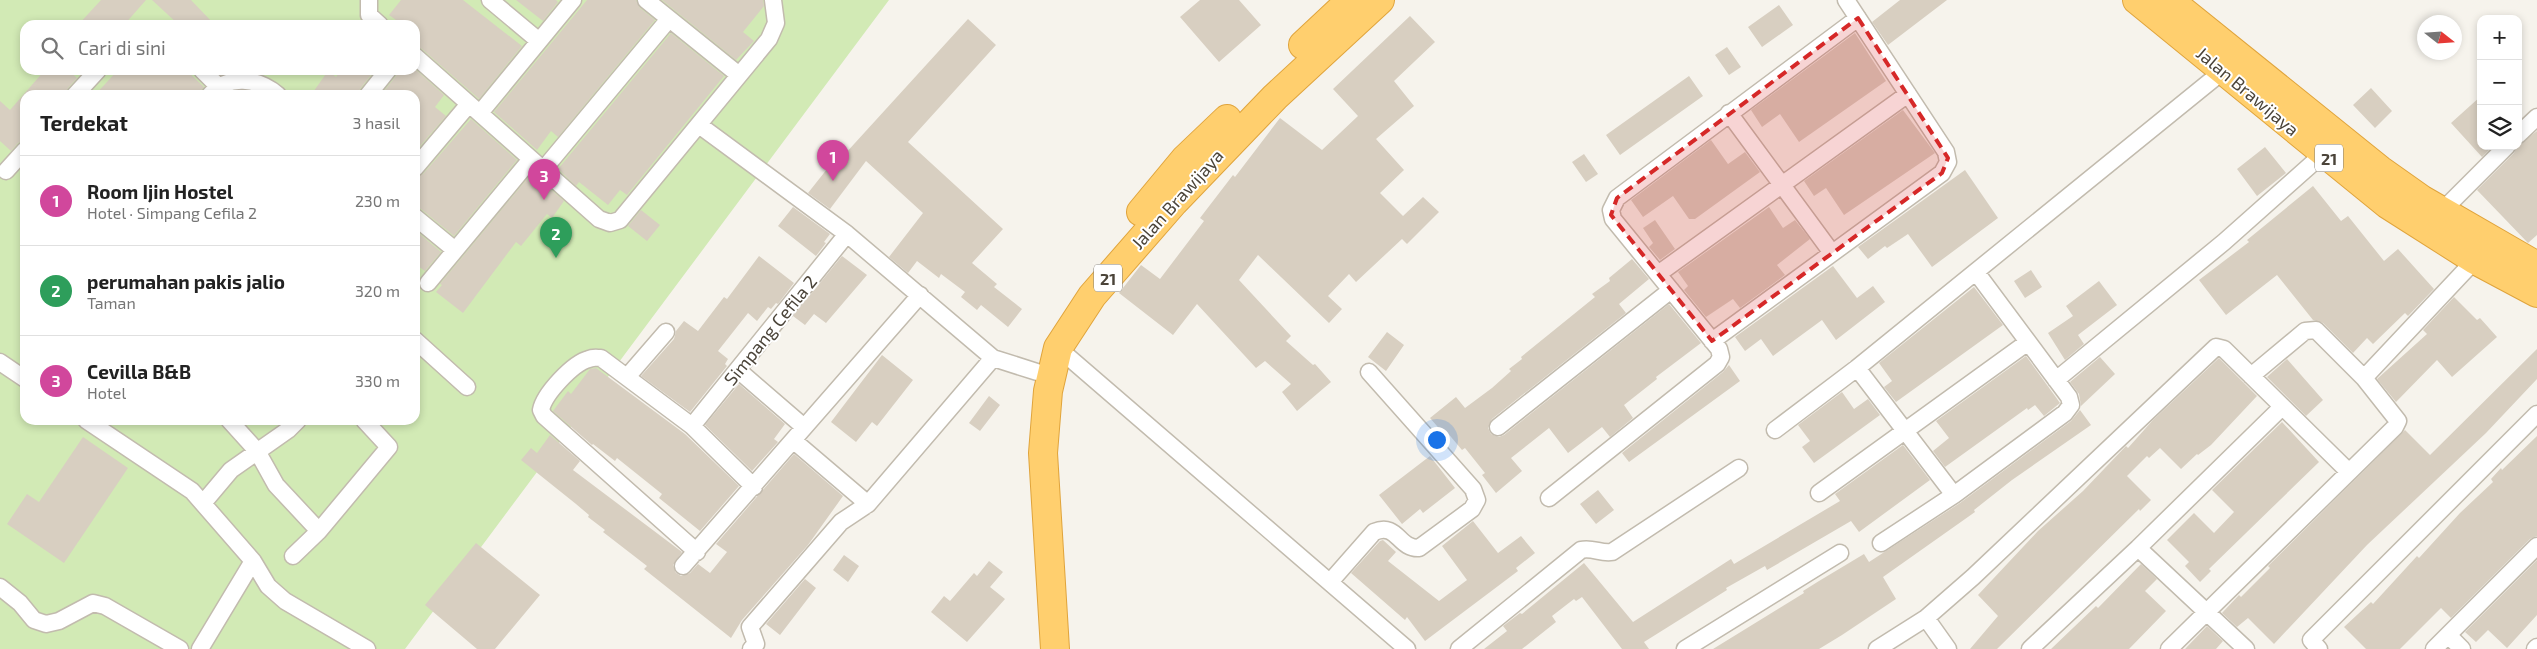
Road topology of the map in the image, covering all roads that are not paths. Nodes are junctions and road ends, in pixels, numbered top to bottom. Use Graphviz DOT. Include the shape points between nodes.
graph roads {
  1 [pos="369,0"];
  2 [pos="490,0"];
  3 [pos="573,0"];
  4 [pos="646,0"];
  5 [pos="773,0"];
  6 [pos="1351,0"];
  7 [pos="1380,0"];
  8 [pos="1846,0"];
  9 [pos="2137,0"];
  10 [pos="2169,0"];
  11 [pos="1858,18"];
  12 [pos="669,19"];
  13 [pos="374,20"];
  14 [pos="539,41"];
  15 [pos="420,60"];
  16 [pos="2223,71"];
  17 [pos="93,75"];
  18 [pos="205,75"];
  19 [pos="384,75"];
  20 [pos="739,75"];
  21 [pos="80,90"];
  22 [pos="214,90"];
  23 [pos="270,90"];
  24 [pos="372,90"];
  25 [pos="1908,94"];
  26 [pos="474,108"];
  27 [pos="1729,113"];
  28 [pos="2537,117"];
  29 [pos="700,125"];
  30 [pos="2522,132"];
  31 [pos="2503,150"];
  32 [pos="2323,154"];
  33 [pos="20,156"];
  34 [pos="530,159"];
  35 [pos="420,163"];
  36 [pos="543,170"];
  37 [pos="6,171"];
  38 [pos="1783,184"];
  39 [pos="2442,211"];
  40 [pos="420,221"];
  41 [pos="847,234"];
  42 [pos="456,250"];
  43 [pos="1832,252"];
  44 [pos="2475,260"];
  45 [pos="2537,266"];
  46 [pos="1976,272"];
  47 [pos="1658,274"];
  48 [pos="428,283"];
  49 [pos="1671,290"];
  50 [pos="2537,293"];
  51 [pos="920,295"];
  52 [pos="666,332"];
  53 [pos="1712,341"];
  54 [pos="2028,342"];
  55 [pos="420,345"];
  56 [pos="1058,348"];
  57 [pos="993,358"];
  58 [pos="0,362"];
  59 [pos="1857,368"];
  60 [pos="738,370"];
  61 [pos="1037,372"];
  62 [pos="1369,372"];
  63 [pos="20,376"];
  64 [pos="2252,376"];
  65 [pos="627,377"];
  66 [pos="2364,378"];
  67 [pos="2056,380"];
  68 [pos="467,387"];
  69 [pos="2282,407"];
  70 [pos="2537,414"];
  71 [pos="93,425"];
  72 [pos="234,425"];
  73 [pos="291,425"];
  74 [pos="369,425"];
  75 [pos="692,426"];
  76 [pos="804,427"];
  77 [pos="1498,427"];
  78 [pos="1774,430"];
  79 [pos="1905,431"];
  80 [pos="794,442"];
  81 [pos="257,451"];
  82 [pos="1739,468"];
  83 [pos="2348,472"];
  84 [pos="754,487"];
  85 [pos="1819,493"];
  86 [pos="1954,495"];
  87 [pos="1549,498"];
  88 [pos="204,502"];
  89 [pos="868,504"];
  90 [pos="319,531"];
  91 [pos="1881,543"];
  92 [pos="2537,546"];
  93 [pos="2138,548"];
  94 [pos="697,552"];
  95 [pos="1840,553"];
  96 [pos="293,556"];
  97 [pos="253,561"];
  98 [pos="683,566"];
  99 [pos="1330,582"];
  100 [pos="2,592"];
  101 [pos="2206,612"];
  102 [pos="1926,618"];
  103 [pos="2448,635"];
  104 [pos="180,649"];
  105 [pos="200,649"];
  106 [pos="367,649"];
  107 [pos="751,649"];
  108 [pos="1039,649"];
  109 [pos="1055,649"];
  110 [pos="1407,649"];
  111 [pos="1459,649"];
  112 [pos="1685,649"];
  113 [pos="1877,649"];
  114 [pos="1948,649"];
  115 [pos="2030,649"];
  116 [pos="2169,649"];
  117 [pos="2246,649"];
  118 [pos="2319,649"];
  119 [pos="2434,649"];
  120 [pos="2462,649"];
  1 -- 13 [label="street" via="369,15"];
  2 -- 14 [label="street"];
  3 -- 14 [label="street"];
  4 -- 12 [label="street"];
  5 -- 20 [label="street" via="776,23 769,39"];
  6 -- 61 [label="highway, Jalan Brawijaya / 21" via="1185,159 1104,254 1054,322"];
  7 -- 56 [label="highway, Jalan Brawijaya / 21" via="1269,103 1174,202 1092,296"];
  8 -- 11 [label="street"];
  9 -- 16 [label="highway, Jalan Brawijaya / 21"];
  10 -- 39 [label="highway, Jalan Brawijaya / 21" via="2380,170"];
  11 -- 25 [label="street"];
  11 -- 27 [label="street"];
  12 -- 20 [label="street"];
  12 -- 36 [label="street"];
  14 -- 26 [label="street"];
  15 -- 26 [label="street"];
  16 -- 32 [label="highway, Jalan Brawijaya / 21"];
  16 -- 46 [label="street"];
  17 -- 21 [label="street"];
  18 -- 22 [label="street"];
  19 -- 24 [label="street"];
  20 -- 29 [label="street"];
  22 -- 23 [label="street" via="235,81 252,81"];
  25 -- 38 [label="street"];
  25 -- 43 [label="street" via="1946,152 1948,162 1942,173"];
  26 -- 34 [label="street"];
  26 -- 35 [label="street"];
  27 -- 38 [label="street"];
  27 -- 47 [label="street" via="1613,204 1613,220"];
  28 -- 30 [label="street"];
  29 -- 36 [label="street" via="615,222 599,219"];
  29 -- 41 [label="street"];
  31 -- 39 [label="street"];
  32 -- 44 [label="highway, Jalan Brawijaya / 21" via="2387,204"];
  32 -- 67 [label="street" via="2224,242"];
  33 -- 37 [label="street"];
  34 -- 36 [label="street"];
  34 -- 42 [label="street"];
  38 -- 43 [label="street"];
  38 -- 47 [label="street"];
  39 -- 45 [label="highway, Jalan Brawijaya / 21"];
  40 -- 42 [label="street"];
  41 -- 51 [label="street"];
  41 -- 60 [label="street, Simpang Cefila 2"];
  42 -- 48 [label="street"];
  43 -- 53 [label="street"];
  44 -- 50 [label="highway, Jalan Brawijaya / 21"];
  44 -- 66 [label="street"];
  46 -- 54 [label="street"];
  46 -- 59 [label="street"];
  47 -- 49 [label="street"];
  49 -- 53 [label="street"];
  49 -- 77 [label="street"];
  51 -- 57 [label="street"];
  51 -- 76 [label="street"];
  52 -- 65 [label="street"];
  53 -- 87 [label="street" via="1721,353 1717,364"];
  54 -- 67 [label="street"];
  54 -- 79 [label="street"];
  55 -- 68 [label="street"];
  56 -- 99 [label="street"];
  56 -- 109 [label="highway, Jalan Brawijaya / 21" via="1048,391 1043,453"];
  57 -- 61 [label="street"];
  57 -- 89 [label="street"];
  58 -- 63 [label="street"];
  59 -- 78 [label="street"];
  59 -- 79 [label="street"];
  60 -- 75 [label="street, Simpang Cefila 2"];
  60 -- 76 [label="street"];
  61 -- 108 [label="highway, Jalan Brawijaya / 21" via="1028,418 1030,520"];
  62 -- 99 [label="street" via="1473,489 1478,500 1472,510 1420,548 1407,545 1391,531 1374,532"];
  64 -- 66 [label="street" via="2310,329 2321,333"];
  64 -- 69 [label="street"];
  64 -- 102 [label="street" via="2224,349 2216,347 2116,445"];
  65 -- 75 [label="street"];
  65 -- 94 [label="street" via="601,358 588,359 548,393 541,410 550,422"];
  66 -- 83 [label="street" via="2398,422"];
  67 -- 86 [label="street" via="2071,401 2070,408"];
  69 -- 83 [label="street"];
  69 -- 93 [label="street"];
  70 -- 118 [label="street" via="2311,640"];
  71 -- 88 [label="street"];
  72 -- 81 [label="street"];
  73 -- 81 [label="street"];
  74 -- 90 [label="street" via="389,447"];
  75 -- 84 [label="street"];
  76 -- 80 [label="street"];
  79 -- 85 [label="street"];
  79 -- 86 [label="street"];
  80 -- 84 [label="street"];
  80 -- 89 [label="street"];
  81 -- 88 [label="street" via="236,465"];
  81 -- 90 [label="street" via="276,485"];
  82 -- 111 [label="street" via="1612,552 1581,550"];
  83 -- 101 [label="street"];
  84 -- 94 [label="street"];
  86 -- 91 [label="street"];
  88 -- 97 [label="street"];
  89 -- 107 [label="street" via="841,522 762,611 750,626 756,644"];
  90 -- 96 [label="street"];
  92 -- 103 [label="street"];
  93 -- 101 [label="street"];
  93 -- 115 [label="street"];
  94 -- 98 [label="street"];
  95 -- 112 [label="street"];
  97 -- 105 [label="street"];
  97 -- 106 [label="street" via="268,586 285,601"];
  99 -- 110 [label="street"];
  100 -- 104 [label="street" via="34,620 46,624 93,602"];
  101 -- 116 [label="street"];
  101 -- 117 [label="street"];
  102 -- 113 [label="street"];
  102 -- 114 [label="street"];
  103 -- 119 [label="street"];
  103 -- 120 [label="street"];
}
